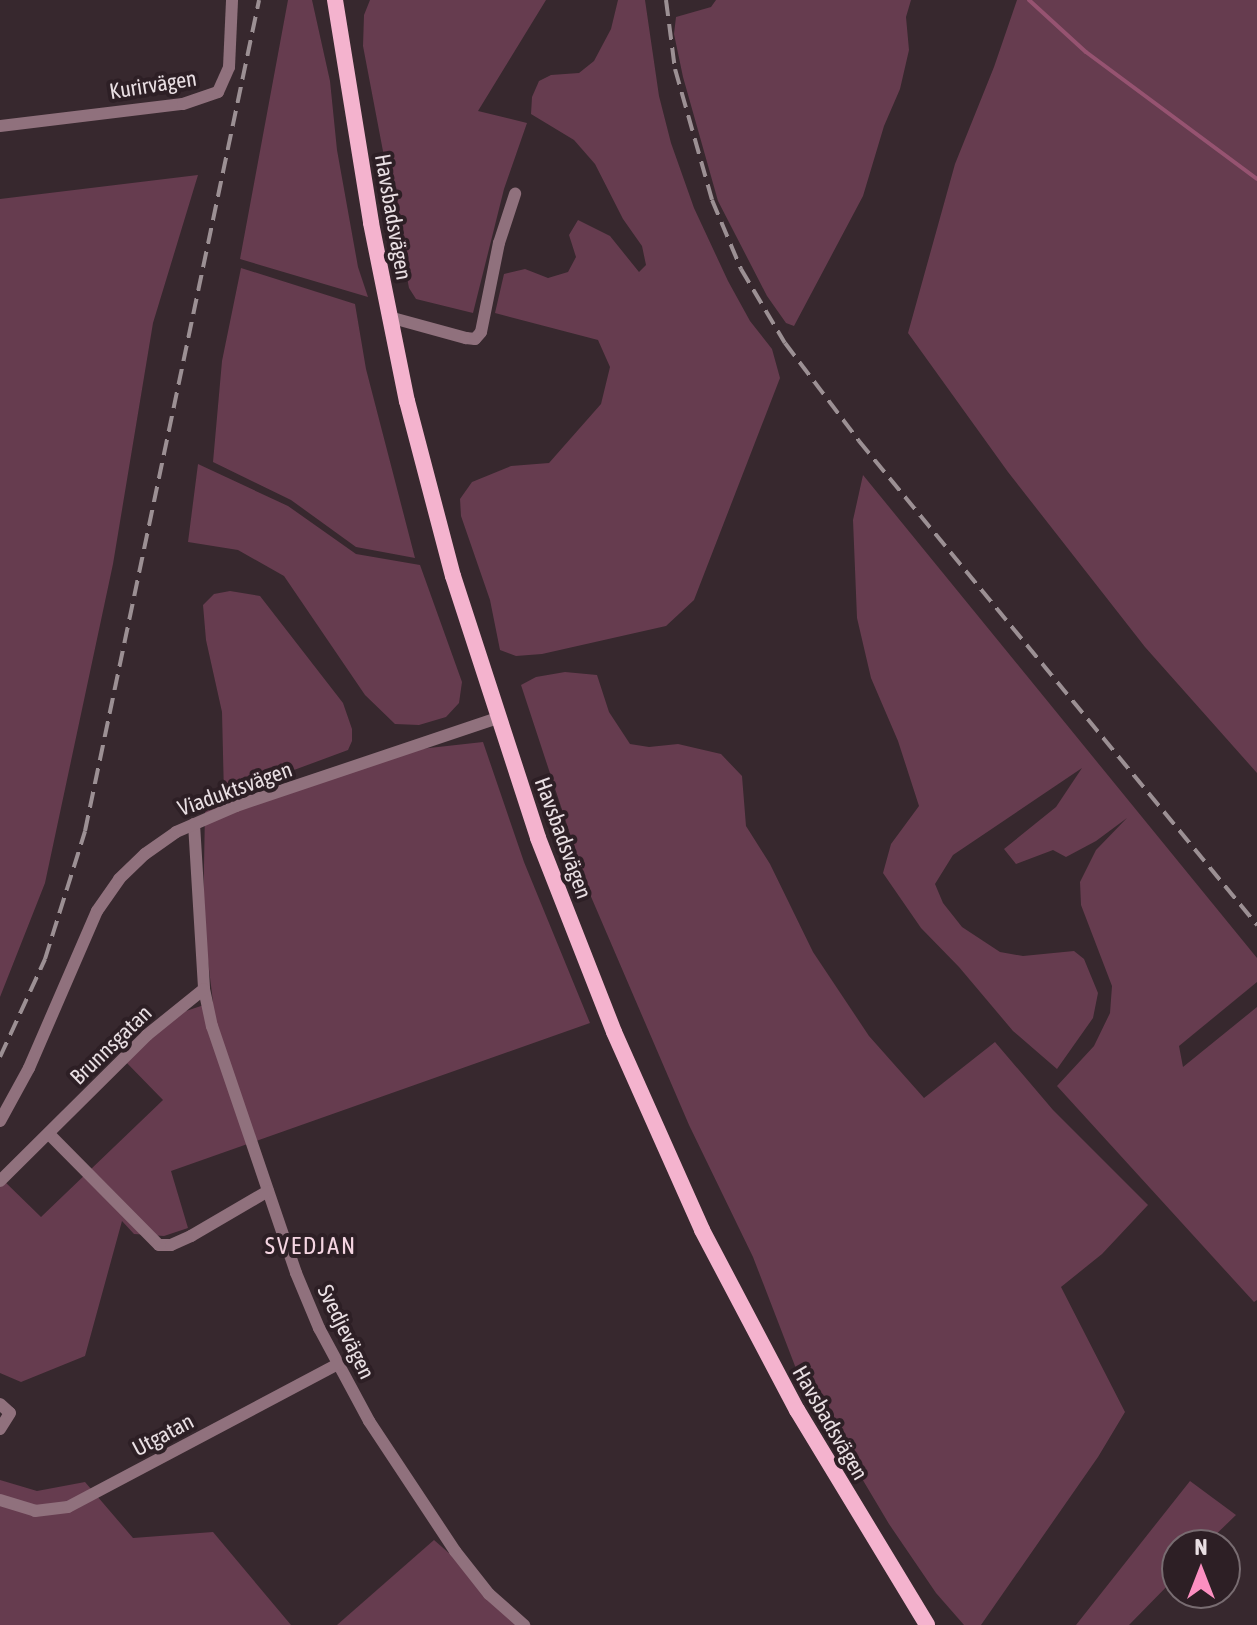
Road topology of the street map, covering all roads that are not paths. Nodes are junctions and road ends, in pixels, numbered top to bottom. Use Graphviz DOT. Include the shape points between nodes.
graph roads {
  1 [pos="232,0"];
  2 [pos="335,0"];
  3 [pos="0,126"];
  4 [pos="515,194"];
  5 [pos="389,317"];
  6 [pos="498,718"];
  7 [pos="194,824"];
  8 [pos="204,989"];
  9 [pos="0,1121"];
  10 [pos="49,1134"];
  11 [pos="0,1181"];
  12 [pos="268,1191"];
  13 [pos="338,1364"];
  14 [pos="0,1404"];
  15 [pos="0,1429"];
  16 [pos="0,1500"];
  17 [pos="524,1625"];
  18 [pos="927,1625"];
  1 -- 3 [label="street, Kurirvägen" via="229,67 218,92 183,104"];
  2 -- 5 [label="main road, Havsbadsvägen"];
  4 -- 5 [label="street" via="475,339"];
  5 -- 6 [label="main road, Havsbadsvägen" via="430,491"];
  6 -- 7 [label="street, Viaduktsvägen"];
  6 -- 18 [label="main road, Havsbadsvägen" via="578,945 702,1230 797,1410"];
  7 -- 8 [label="street, Svedjevägen"];
  7 -- 9 [label="street, Viaduktsvägen" via="145,854 97,911 29,1068"];
  8 -- 10 [label="street, Brunnsgatan" via="147,1035"];
  8 -- 12 [label="street, Svedjevägen"];
  10 -- 11 [label="street, Brunnsgatan"];
  10 -- 12 [label="street" via="153,1241 171,1245"];
  12 -- 13 [label="street, Svedjevägen" via="296,1273"];
  13 -- 16 [label="street, Utgatan" via="68,1507 35,1511"];
  13 -- 17 [label="street, Svedjevägen" via="455,1551 489,1594"];
  14 -- 15 [label="street" via="10,1413"];
}
